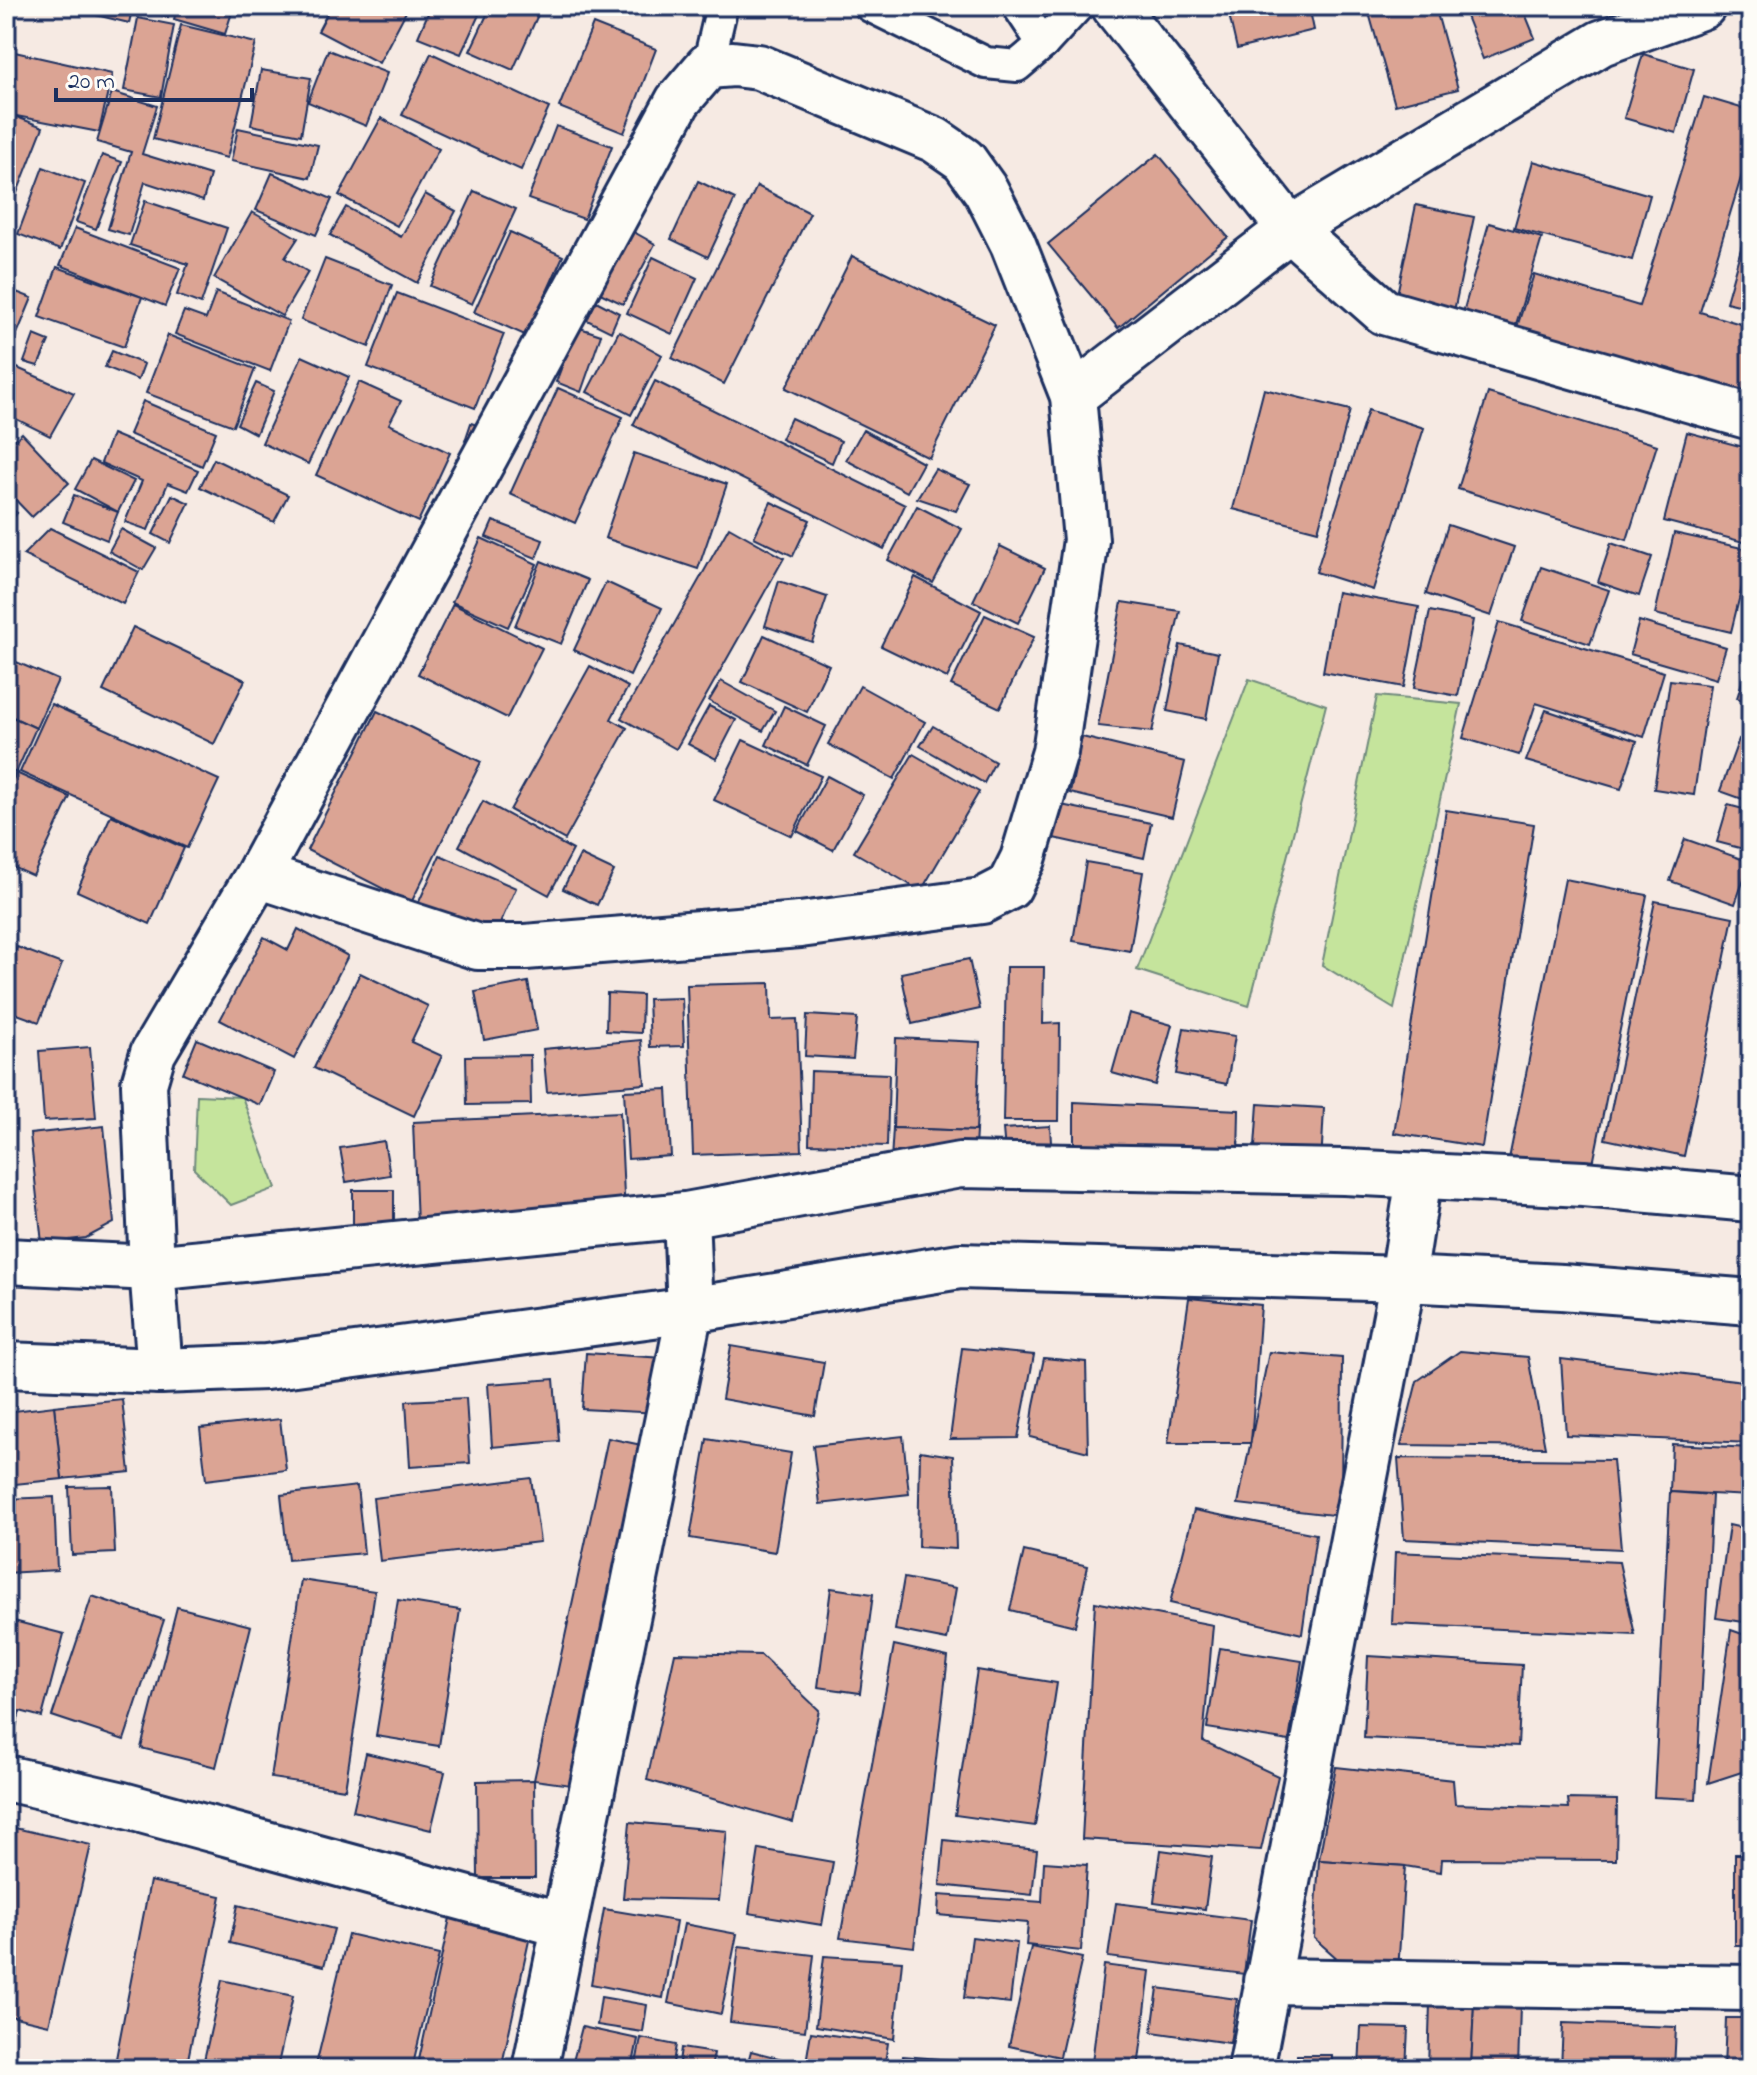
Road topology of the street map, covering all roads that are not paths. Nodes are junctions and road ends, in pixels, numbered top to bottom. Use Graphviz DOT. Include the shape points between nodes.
graph roads {
  1 [pos="722,6"];
  2 [pos="870,6"];
  3 [pos="1018,6"];
  4 [pos="1078,6"];
  5 [pos="1114,6"];
  6 [pos="1703,6"];
  7 [pos="1043,44"];
  8 [pos="708,66"];
  9 [pos="1290,229"];
  10 [pos="1073,396"];
  11 [pos="1751,417"];
  12 [pos="258,875"];
  13 [pos="1419,1177"];
  14 [pos="1751,1199"];
  15 [pos="686,1215"];
  16 [pos="6,1261"];
  17 [pos="152,1268"];
  18 [pos="1403,1279"];
  19 [pos="1751,1302"];
  20 [pos="690,1310"];
  21 [pos="6,1365"];
  22 [pos="160,1371"];
  23 [pos="6,1778"];
  24 [pos="564,1925"];
  25 [pos="1266,1981"];
  26 [pos="1751,1988"];
  27 [pos="535,2069"];
  28 [pos="1251,2069"];
  1 -- 8 [label="lane"];
  2 -- 7 [label="lane" via="986,63 1017,66"];
  3 -- 7 [label="lane"];
  4 -- 7 [label="lane"];
  5 -- 9 [label="street"];
  6 -- 9 [label="street" via="1601,43"];
  8 -- 10 [label="street" via="759,67 935,140 964,160 1013,244"];
  8 -- 12 [label="street" via="678,101"];
  9 -- 10 [label="street"];
  9 -- 11 [label="street" via="1384,312"];
  10 -- 12 [label="street" via="1086,540 1055,752 1023,859 1009,887 982,901 800,925 478,947"];
  12 -- 17 [label="street" via="147,1069"];
  13 -- 14 [label="street"];
  13 -- 15 [label="street" via="960,1165"];
  13 -- 18 [label="street"];
  15 -- 17 [label="street"];
  15 -- 20 [label="street"];
  16 -- 17 [label="street"];
  17 -- 22 [label="street"];
  18 -- 19 [label="street"];
  18 -- 20 [label="street" via="960,1266"];
  18 -- 25 [label="street"];
  20 -- 22 [label="street" via="266,1367"];
  20 -- 24 [label="street"];
  21 -- 22 [label="street"];
  23 -- 24 [label="street"];
  24 -- 27 [label="street"];
  25 -- 26 [label="street"];
  25 -- 28 [label="street"];
}
